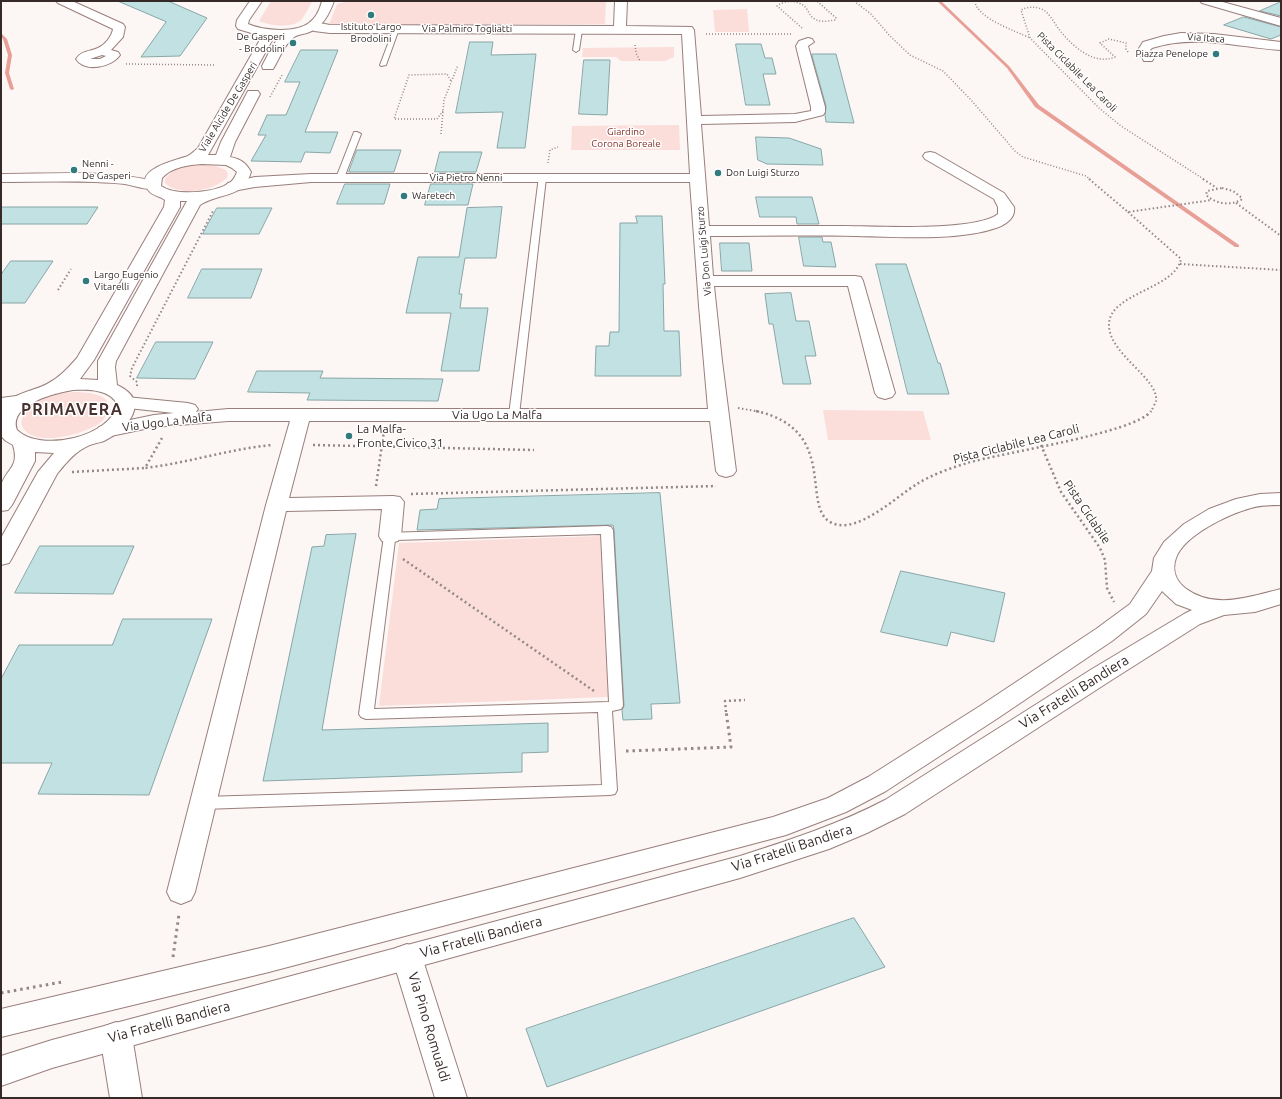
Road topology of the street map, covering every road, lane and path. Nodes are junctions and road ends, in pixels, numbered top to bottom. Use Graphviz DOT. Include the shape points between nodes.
graph roads {
  1 [pos="62,1"];
  2 [pos="255,1"];
  3 [pos="329,1"];
  4 [pos="621,1"];
  5 [pos="817,1"];
  6 [pos="854,1"];
  7 [pos="975,1"];
  8 [pos="1206,1"];
  9 [pos="1226,1"];
  10 [pos="1281,17"];
  11 [pos="1281,22"];
  12 [pos="314,26"];
  13 [pos="396,29"];
  14 [pos="579,30"];
  15 [pos="620,30"];
  16 [pos="262,32"];
  17 [pos="291,32"];
  18 [pos="688,32"];
  19 [pos="809,38"];
  20 [pos="1030,38"];
  21 [pos="635,41"];
  22 [pos="1281,46"];
  23 [pos="576,50"];
  24 [pos="1147,56"];
  25 [pos="640,61"];
  26 [pos="94,63"];
  27 [pos="216,64"];
  28 [pos="383,65"];
  29 [pos="458,65"];
  30 [pos="452,81"];
  31 [pos="443,111"];
  32 [pos="693,120"];
  33 [pos="356,134"];
  34 [pos="441,134"];
  35 [pos="558,147"];
  36 [pos="930,156"];
  37 [pos="192,160"];
  38 [pos="222,160"];
  39 [pos="160,171"];
  40 [pos="244,172"];
  41 [pos="544,177"];
  42 [pos="1,178"];
  43 [pos="76,178"];
  44 [pos="312,178"];
  45 [pos="340,178"];
  46 [pos="698,178"];
  47 [pos="153,185"];
  48 [pos="234,186"];
  49 [pos="1217,188"];
  50 [pos="167,194"];
  51 [pos="205,196"];
  52 [pos="1212,200"];
  53 [pos="1235,203"];
  54 [pos="1128,212"];
  55 [pos="702,231"];
  56 [pos="1281,236"];
  57 [pos="1180,264"];
  58 [pos="70,269"];
  59 [pos="1281,270"];
  60 [pos="706,281"];
  61 [pos="58,290"];
  62 [pos="108,387"];
  63 [pos="54,388"];
  64 [pos="885,393"];
  65 [pos="24,400"];
  66 [pos="126,403"];
  67 [pos="1,404"];
  68 [pos="718,411"];
  69 [pos="228,415"];
  70 [pos="387,415"];
  71 [pos="514,415"];
  72 [pos="301,416"];
  73 [pos="4,426"];
  74 [pos="106,431"];
  75 [pos="22,443"];
  76 [pos="76,444"];
  77 [pos="1041,445"];
  78 [pos="723,478"];
  79 [pos="1281,499"];
  80 [pos="384,502"];
  81 [pos="1,505"];
  82 [pos="277,505"];
  83 [pos="389,542"];
  84 [pos="1,558"];
  85 [pos="1163,572"];
  86 [pos="1281,596"];
  87 [pos="1116,605"];
  88 [pos="1223,607"];
  89 [pos="745,700"];
  90 [pos="610,707"];
  91 [pos="608,752"];
  92 [pos="203,803"];
  93 [pos="181,892"];
  94 [pos="397,925"];
  95 [pos="407,957"];
  96 [pos="172,965"];
  97 [pos="66,981"];
  98 [pos="1,993"];
  99 [pos="1,1024"];
  100 [pos="116,1036"];
  101 [pos="1,1071"];
  102 [pos="126,1098"];
  103 [pos="451,1098"];
  1 -- 26 [label="street" via="120,29 118,35 103,51 114,56 104,62"];
  2 -- 16 [label="street" via="242,26"];
  3 -- 12 [label="street"];
  4 -- 15 [label="street"];
  5 -- 19 [label="path" via="836,20 825,22 814,19 803,4 796,2 782,2 777,6"];
  6 -- 54 [label="path" via="871,14 910,56 943,71 1020,155 1086,176"];
  7 -- 20 [label="path" via="974,4 984,16"];
  8 -- 11 [label="street"];
  9 -- 10 [label="street" via="1253,6"];
  12 -- 13 [label="street, Via Palmiro Togliatti" via="326,29"];
  12 -- 17 [label="street"];
  13 -- 14 [label="street, Via Palmiro Togliatti"];
  13 -- 28 [label="lane"];
  14 -- 15 [label="street, Via Palmiro Togliatti"];
  14 -- 23 [label="lane"];
  15 -- 18 [label="street, Via Palmiro Togliatti"];
  16 -- 17 [label="street"];
  16 -- 37 [label="street, Viale Alcide De Gasperi" via="268,37 264,45 204,151"];
  17 -- 38 [label="street, Viale Alcide De Gasperi" via="279,45 228,142"];
  18 -- 19 [label="path"];
  18 -- 32 [label="street, Via Don Luigi Sturzo"];
  19 -- 32 [label="street" via="802,46 818,107 816,114 795,118"];
  20 -- 24 [label="path, Pista Ciclabile Lea Caroli" via="1021,10 1026,7 1044,10 1073,44 1091,57 1109,60 1115,57 1100,43 1106,39 1126,43 1126,49 1130,53"];
  20 -- 49 [label="path, Pista Ciclabile Lea Caroli" via="1099,108 1121,126"];
  21 -- 25 [label="path"];
  22 -- 24 [label="street, Via Itaca" via="1188,36 1148,45 1144,48"];
  26 -- 27 [label="path"];
  29 -- 30 [label="path"];
  30 -- 31 [label="path"];
  30 -- 31 [label="path" via="447,74 409,75 394,119 436,119"];
  31 -- 34 [label="path"];
  32 -- 46 [label="street, Via Don Luigi Sturzo"];
  33 -- 45 [label="lane"];
  35 -- 41 [label="path" via="550,150"];
  36 -- 55 [label="street" via="999,196 1007,209 1004,219 984,226 942,230"];
  37 -- 38 [label="street"];
  37 -- 39 [label="street"];
  38 -- 40 [label="street" via="239,166"];
  39 -- 43 [label="street"];
  39 -- 47 [label="street" via="152,181"];
  40 -- 44 [label="street"];
  40 -- 48 [label="street" via="242,179"];
  41 -- 45 [label="street, Via Pietro Nenni"];
  41 -- 46 [label="street, Via Pietro Nenni"];
  41 -- 71 [label="lane"];
  42 -- 43 [label="street"];
  43 -- 47 [label="street" via="125,180"];
  44 -- 45 [label="street, Via Pietro Nenni"];
  44 -- 48 [label="street, Via Pietro Nenni"];
  46 -- 55 [label="street, Via Don Luigi Sturzo"];
  47 -- 50 [label="street" via="157,190"];
  48 -- 51 [label="street, Via Pietro Nenni"];
  49 -- 52 [label="path" via="1206,193"];
  49 -- 53 [label="path, Pista Ciclabile Lea Caroli" via="1228,189 1241,195 1242,200"];
  50 -- 51 [label="street" via="185,197"];
  50 -- 63 [label="street" via="172,196 172,207 85,360 72,376"];
  51 -- 62 [label="street" via="194,202 108,360"];
  52 -- 53 [label="path"];
  52 -- 54 [label="path"];
  53 -- 56 [label="path"];
  54 -- 57 [label="path" via="1179,256"];
  55 -- 60 [label="street, Via Don Luigi Sturzo"];
  57 -- 59 [label="path"];
  57 -- 77 [label="path, Pista Ciclabile Lea Caroli" via="1173,273 1115,308 1108,325 1112,341 1153,389 1157,398 1150,413 1142,419 1106,431"];
  58 -- 61 [label="path"];
  60 -- 64 [label="street" via="855,281"];
  60 -- 68 [label="street, Via Don Luigi Sturzo"];
  62 -- 63 [label="street" via="83,384"];
  62 -- 66 [label="street" via="120,394"];
  63 -- 65 [label="street"];
  65 -- 67 [label="street"];
  65 -- 73 [label="street" via="10,413"];
  66 -- 69 [label="street, Via Ugo La Malfa"];
  66 -- 74 [label="street" via="120,420"];
  68 -- 71 [label="street, Via Ugo La Malfa"];
  68 -- 77 [label="path, Pista Ciclabile Lea Caroli" via="748,409 783,419 795,427 804,438 812,458 822,515 832,522 844,525 864,520 919,483 964,464"];
  68 -- 78 [label="street, Via Don Luigi Sturzo"];
  69 -- 72 [label="street, Via Ugo La Malfa"];
  69 -- 74 [label="street, Via Ugo La Malfa" via="154,422"];
  70 -- 71 [label="street, Via Ugo La Malfa"];
  70 -- 72 [label="street, Via Ugo La Malfa"];
  70 -- 80 [label="path"];
  72 -- 82 [label="street"];
  73 -- 75 [label="street" via="11,436"];
  74 -- 76 [label="street"];
  75 -- 76 [label="street" via="47,447"];
  75 -- 81 [label="street" via="25,461"];
  76 -- 84 [label="street" via="48,472"];
  77 -- 87 [label="path, Pista Ciclabile" via="1060,491 1104,556 1106,588"];
  78 -- 80 [label="path" via="403,494"];
  79 -- 85 [label="street, Via Fratelli Bandiera" via="1258,500 1238,505 1198,524 1170,548 1164,561"];
  80 -- 82 [label="street"];
  80 -- 83 [label="street"];
  82 -- 92 [label="street"];
  83 -- 90 [label="path"];
  83 -- 90 [label="lane" via="607,530"];
  83 -- 90 [label="lane" via="366,714"];
  85 -- 88 [label="street, Via Fratelli Bandiera" via="1165,580 1184,598 1200,604"];
  85 -- 94 [label="street, Via Fratelli Bandiera" via="1138,609 1104,635 895,773 837,805 776,827"];
  86 -- 88 [label="street, Via Fratelli Bandiera" via="1257,604"];
  88 -- 95 [label="street, Via Fratelli Bandiera" via="1178,628 1049,707 912,797 873,820 846,832 740,866"];
  89 -- 91 [label="path" via="725,701 731,746"];
  90 -- 91 [label="lane"];
  91 -- 92 [label="lane" via="610,790"];
  92 -- 93 [label="street"];
  93 -- 96 [label="path"];
  94 -- 95 [label="street, Via Fratelli Bandiera"];
  94 -- 99 [label="street, Via Fratelli Bandiera" via="186,980"];
  95 -- 100 [label="street, Via Fratelli Bandiera"];
  95 -- 103 [label="street, Via Pino Romualdi"];
  97 -- 98 [label="path"];
  100 -- 101 [label="street, Via Fratelli Bandiera"];
  100 -- 102 [label="street"];
}
